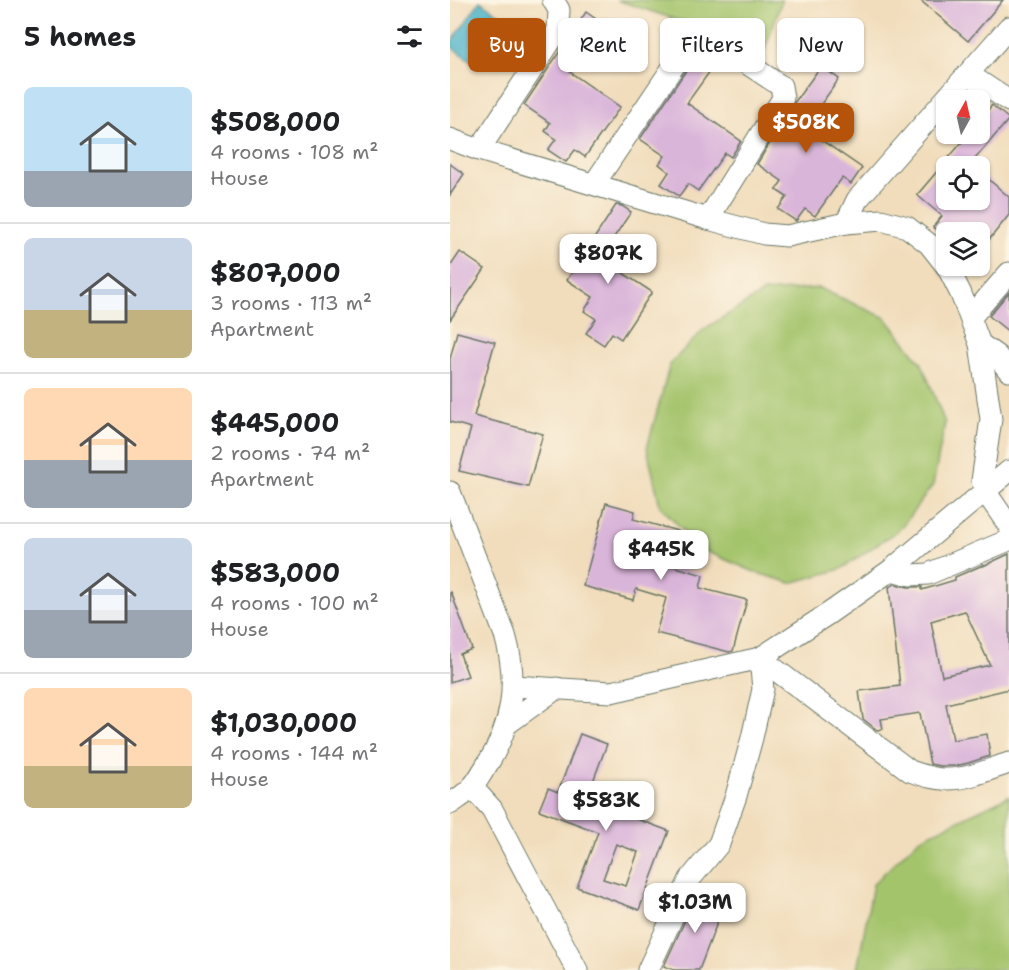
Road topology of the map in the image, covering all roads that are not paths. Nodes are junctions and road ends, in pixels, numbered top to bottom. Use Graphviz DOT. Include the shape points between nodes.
graph roads {
  1 [pos="553,0"];
  2 [pos="1009,27"];
  3 [pos="968,74"];
  4 [pos="1009,100"];
  5 [pos="450,139"];
  6 [pos="479,150"];
  7 [pos="594,184"];
  8 [pos="708,219"];
  9 [pos="846,223"];
  10 [pos="1009,273"];
  11 [pos="971,317"];
  12 [pos="980,345"];
  13 [pos="1009,371"];
  14 [pos="1009,471"];
  15 [pos="985,491"];
  16 [pos="450,492"];
  17 [pos="1009,526"];
  18 [pos="1009,540"];
  19 [pos="891,570"];
  20 [pos="760,658"];
  21 [pos="513,686"];
  22 [pos="557,688"];
  23 [pos="507,724"];
  24 [pos="1009,763"];
  25 [pos="472,787"];
  26 [pos="450,804"];
  27 [pos="577,970"];
  28 [pos="648,970"];
  1 -- 6 [label="lane" via="559,10 558,30"];
  2 -- 3 [label="lane"];
  3 -- 4 [label="lane"];
  3 -- 9 [label="lane" via="856,200"];
  5 -- 6 [label="lane"];
  6 -- 7 [label="lane"];
  7 -- 8 [label="lane"];
  7 -- 8 [label="lane" via="692,39 707,37 781,86 783,98"];
  8 -- 9 [label="lane" via="787,236"];
  9 -- 11 [label="lane" via="881,220 907,227 929,244 948,268"];
  10 -- 11 [label="lane"];
  11 -- 12 [label="lane"];
  12 -- 13 [label="lane" via="997,356"];
  12 -- 15 [label="lane" via="991,419 982,481"];
  14 -- 15 [label="lane"];
  15 -- 17 [label="lane"];
  15 -- 19 [label="lane"];
  16 -- 21 [label="lane" via="505,635"];
  18 -- 19 [label="lane" via="928,574"];
  19 -- 20 [label="lane"];
  20 -- 22 [label="lane" via="610,692"];
  20 -- 24 [label="lane" via="910,771 948,779"];
  20 -- 28 [label="lane" via="763,689 736,796 719,844 690,879"];
  21 -- 22 [label="lane"];
  21 -- 23 [label="lane"];
  22 -- 23 [label="lane"];
  23 -- 25 [label="lane" via="496,751"];
  25 -- 26 [label="lane"];
  25 -- 27 [label="lane" via="492,809"];
}
